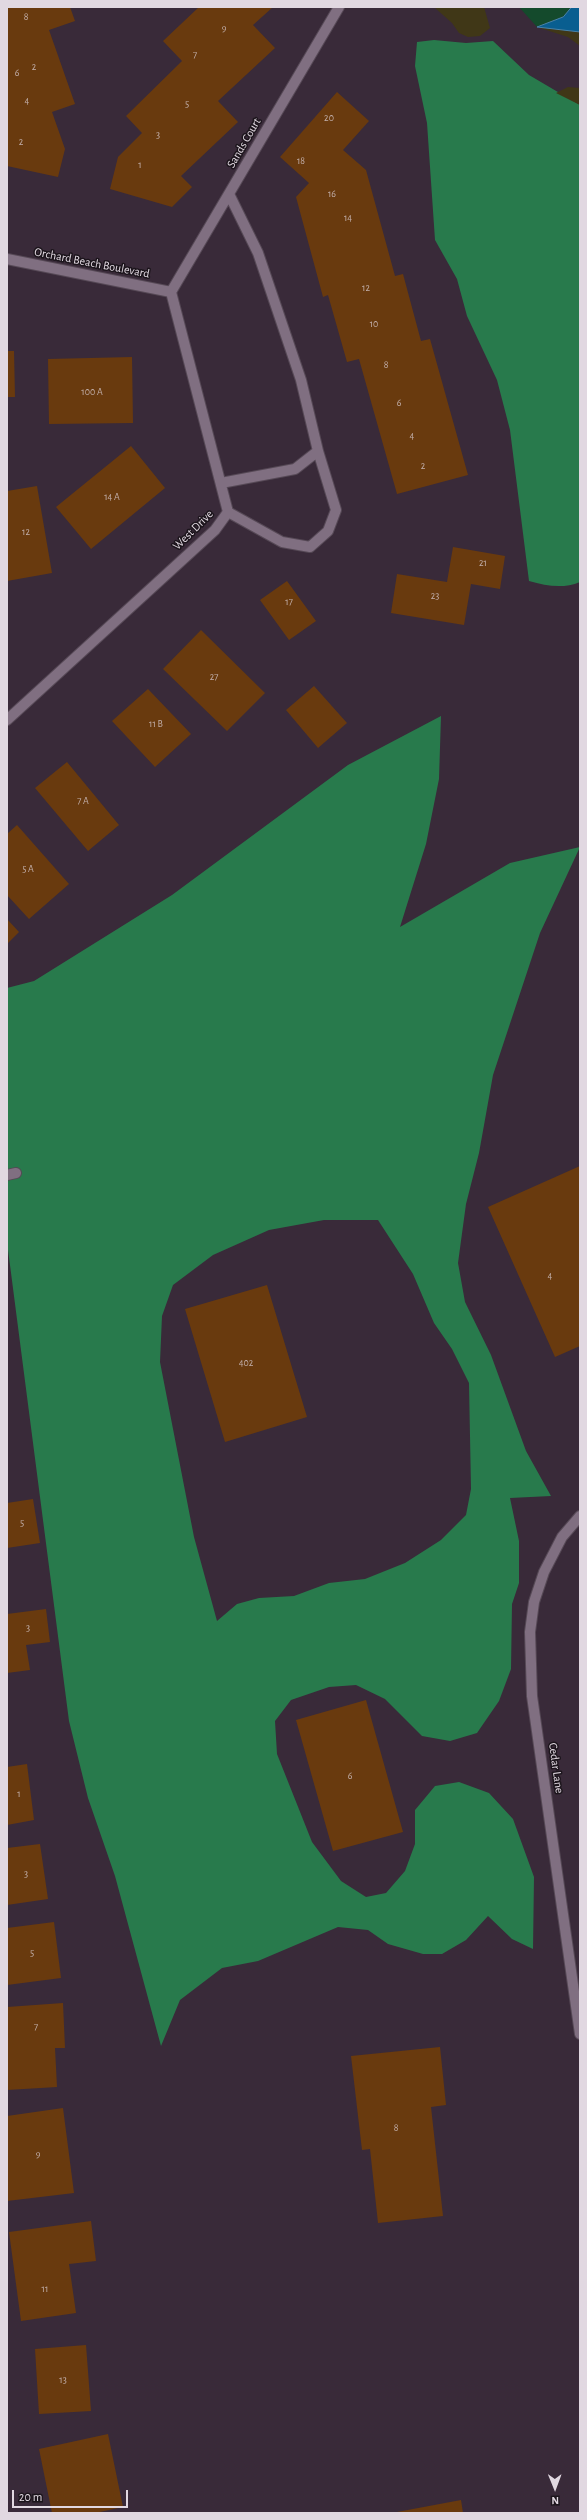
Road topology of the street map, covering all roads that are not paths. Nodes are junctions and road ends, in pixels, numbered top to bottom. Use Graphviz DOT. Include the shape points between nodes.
graph roads {
  1 [pos="339,7"];
  2 [pos="229,194"];
  3 [pos="7,259"];
  4 [pos="171,292"];
  5 [pos="318,450"];
  6 [pos="221,483"];
  7 [pos="228,512"];
  8 [pos="7,720"];
  9 [pos="580,1516"];
  10 [pos="580,2034"];
  1 -- 2 [label="street, Sands Court"];
  2 -- 4 [label="street, Sands Court"];
  2 -- 5 [label="street" via="260,261 301,380"];
  3 -- 4 [label="street, Orchard Beach Boulevard"];
  4 -- 6 [label="street, West Drive"];
  5 -- 6 [label="street" via="295,469"];
  5 -- 7 [label="street" via="336,510 328,531 310,547 282,542"];
  6 -- 7 [label="street, West Drive"];
  7 -- 8 [label="street, West Drive" via="215,530"];
  9 -- 10 [label="street, Cedar Lane" via="562,1537 544,1572 534,1602 530,1632 532,1696"];
}
